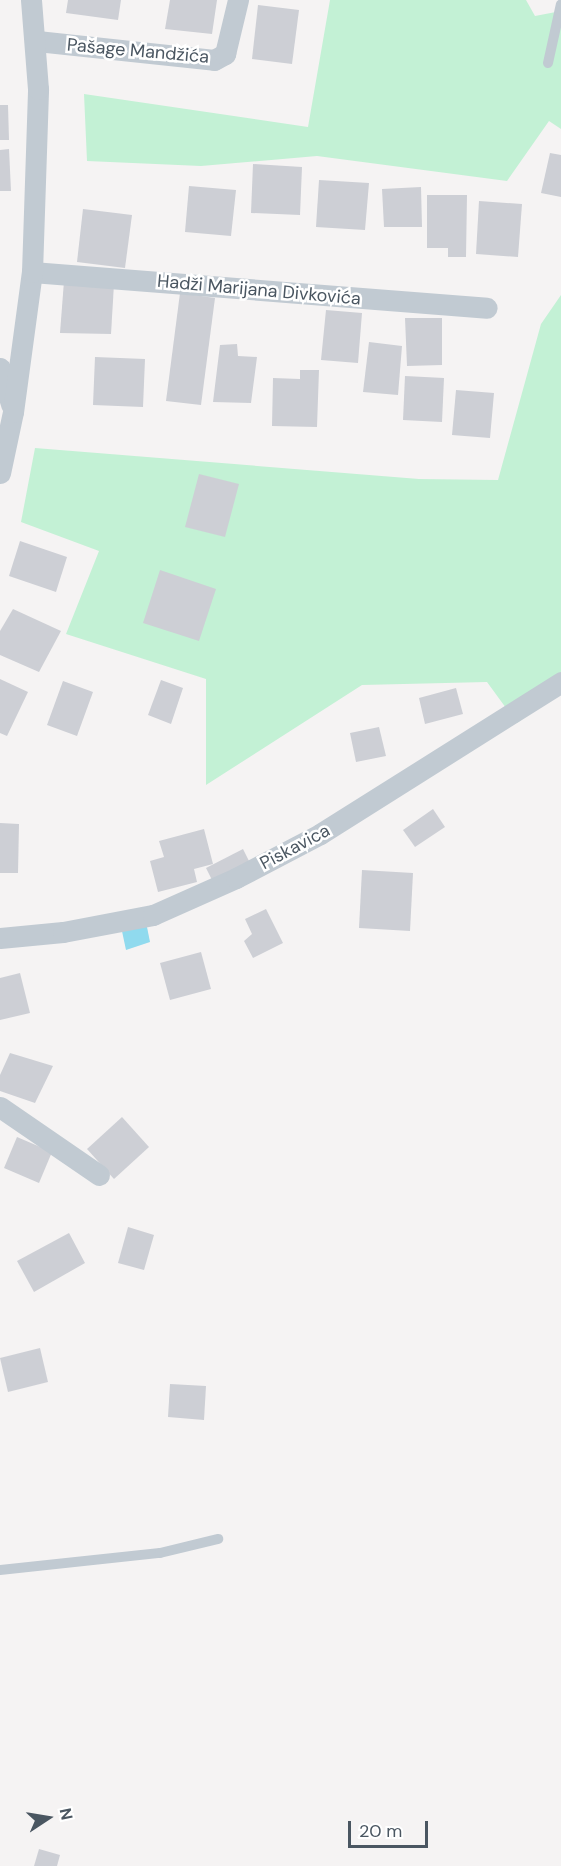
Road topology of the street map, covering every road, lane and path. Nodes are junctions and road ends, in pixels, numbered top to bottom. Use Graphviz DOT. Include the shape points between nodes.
graph roads {
  1 [pos="32,0"];
  2 [pos="238,0"];
  3 [pos="561,4"];
  4 [pos="37,41"];
  5 [pos="548,63"];
  6 [pos="32,272"];
  7 [pos="487,308"];
  8 [pos="0,368"];
  9 [pos="13,412"];
  10 [pos="0,473"];
  11 [pos="561,682"];
  12 [pos="0,938"];
  13 [pos="0,1107"];
  14 [pos="99,1175"];
  15 [pos="218,1539"];
  16 [pos="0,1570"];
  1 -- 4 [label="street"];
  2 -- 4 [label="street, Pašage Mandžića" via="225,54 214,60"];
  3 -- 5 [label="lane"];
  4 -- 6 [label="street"];
  6 -- 7 [label="street, Hadži Marijana Divkovića"];
  6 -- 9 [label="street"];
  8 -- 9 [label="street"];
  9 -- 10 [label="street"];
  11 -- 12 [label="street, Piskavica" via="330,828 236,878 153,915 63,932"];
  13 -- 14 [label="street"];
  15 -- 16 [label="lane" via="160,1553"];
}
